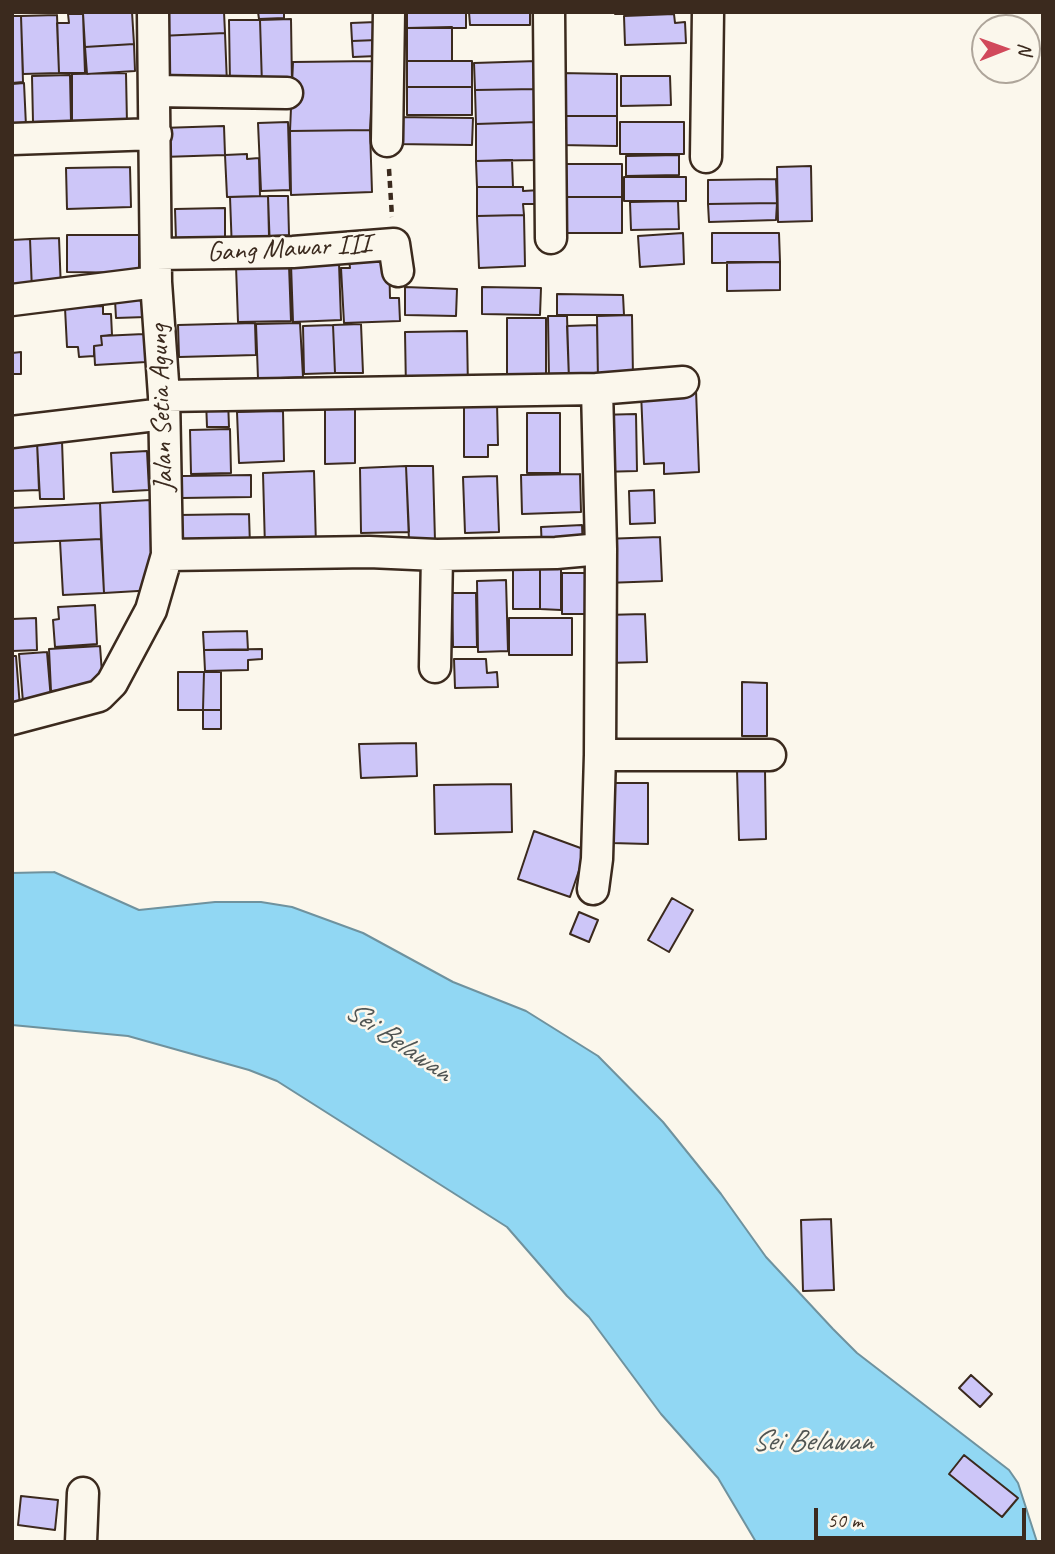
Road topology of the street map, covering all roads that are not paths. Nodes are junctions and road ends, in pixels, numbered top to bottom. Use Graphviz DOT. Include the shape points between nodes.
graph roads {
  1 [pos="153,12"];
  2 [pos="388,12"];
  3 [pos="549,12"];
  4 [pos="708,12"];
  5 [pos="155,91"];
  6 [pos="287,93"];
  7 [pos="156,134"];
  8 [pos="12,139"];
  9 [pos="387,141"];
  10 [pos="706,157"];
  11 [pos="551,238"];
  12 [pos="396,258"];
  13 [pos="156,268"];
  14 [pos="12,300"];
  15 [pos="683,382"];
  16 [pos="597,389"];
  17 [pos="164,405"];
  18 [pos="12,432"];
  19 [pos="601,549"];
  20 [pos="167,555"];
  21 [pos="437,555"];
  22 [pos="435,667"];
  23 [pos="12,719"];
  24 [pos="600,755"];
  25 [pos="770,755"];
  26 [pos="593,889"];
  27 [pos="83,1493"];
  28 [pos="81,1542"];
  1 -- 5 [label="street, Jalan Setia Agung"];
  2 -- 9 [label="street"];
  3 -- 11 [label="street"];
  4 -- 10 [label="street"];
  5 -- 6 [label="street"];
  5 -- 7 [label="street, Jalan Setia Agung"];
  7 -- 8 [label="street"];
  7 -- 13 [label="street, Jalan Setia Agung"];
  12 -- 13 [label="street, Gang Mawar III" via="267,253"];
  13 -- 14 [label="street, Gang Mawar III"];
  13 -- 17 [label="street, Jalan Setia Agung"];
  15 -- 16 [label="street"];
  16 -- 17 [label="street"];
  16 -- 19 [label="street"];
  17 -- 18 [label="street"];
  17 -- 20 [label="street, Jalan Setia Agung"];
  19 -- 21 [label="street"];
  19 -- 24 [label="street"];
  20 -- 21 [label="street"];
  20 -- 23 [label="street, Jalan Setia Agung" via="151,610 112,683 99,696"];
  21 -- 22 [label="street"];
  24 -- 25 [label="street"];
  24 -- 26 [label="street"];
  27 -- 28 [label="street"];
}
